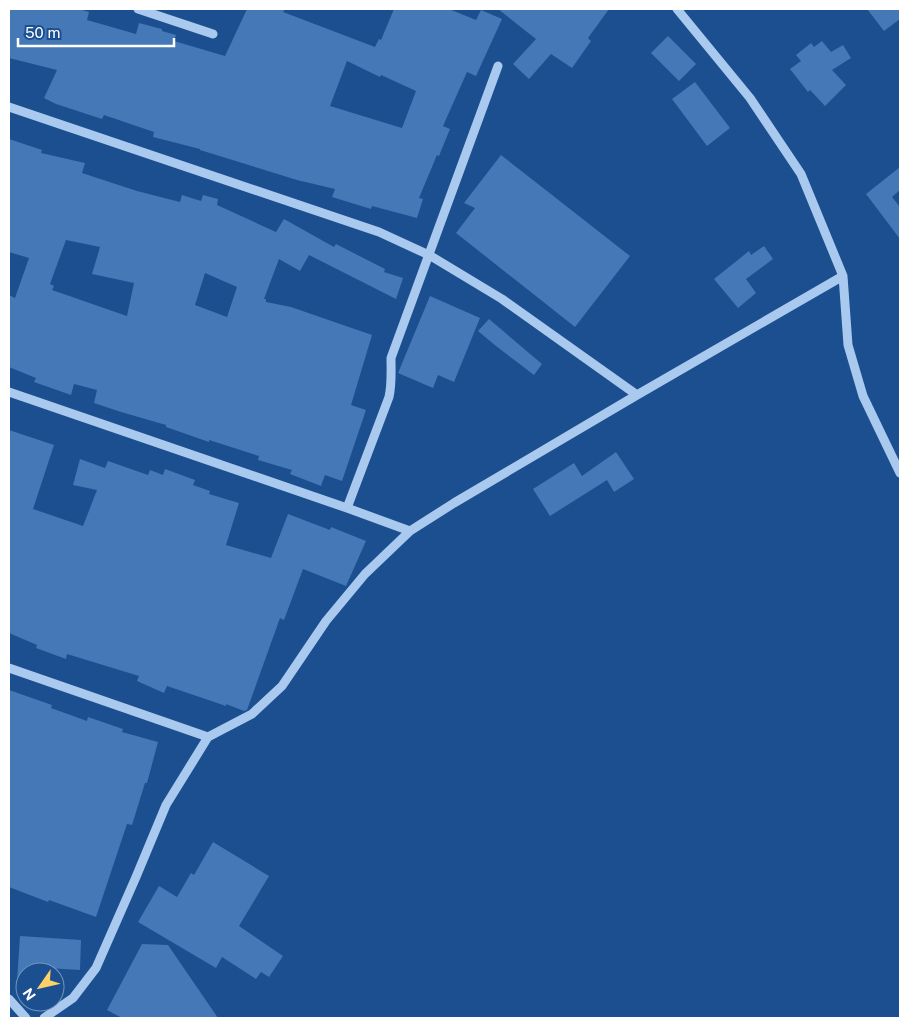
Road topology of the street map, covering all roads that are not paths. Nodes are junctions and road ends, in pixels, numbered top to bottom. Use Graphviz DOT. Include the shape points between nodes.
graph roads {
  1 [pos="138,9"];
  2 [pos="677,9"];
  3 [pos="213,34"];
  4 [pos="498,66"];
  5 [pos="9,107"];
  6 [pos="430,255"];
  7 [pos="843,276"];
  8 [pos="9,392"];
  9 [pos="637,394"];
  10 [pos="900,472"];
  11 [pos="348,508"];
  12 [pos="410,531"];
  13 [pos="9,668"];
  14 [pos="208,737"];
  15 [pos="9,999"];
  16 [pos="26,1018"];
  17 [pos="44,1018"];
  1 -- 3 [label="street"];
  2 -- 7 [label="street" via="750,98 801,174"];
  4 -- 6 [label="street"];
  5 -- 6 [label="street" via="379,232"];
  6 -- 9 [label="street" via="502,299"];
  6 -- 11 [label="street" via="391,358 389,397"];
  7 -- 9 [label="street"];
  7 -- 10 [label="street" via="848,345 863,396"];
  8 -- 11 [label="street"];
  9 -- 12 [label="street"];
  11 -- 12 [label="street"];
  12 -- 14 [label="street" via="365,574 326,621 282,686 252,714"];
  13 -- 14 [label="street"];
  14 -- 17 [label="street" via="166,806 96,968 72,998"];
  15 -- 16 [label="street"];
}
